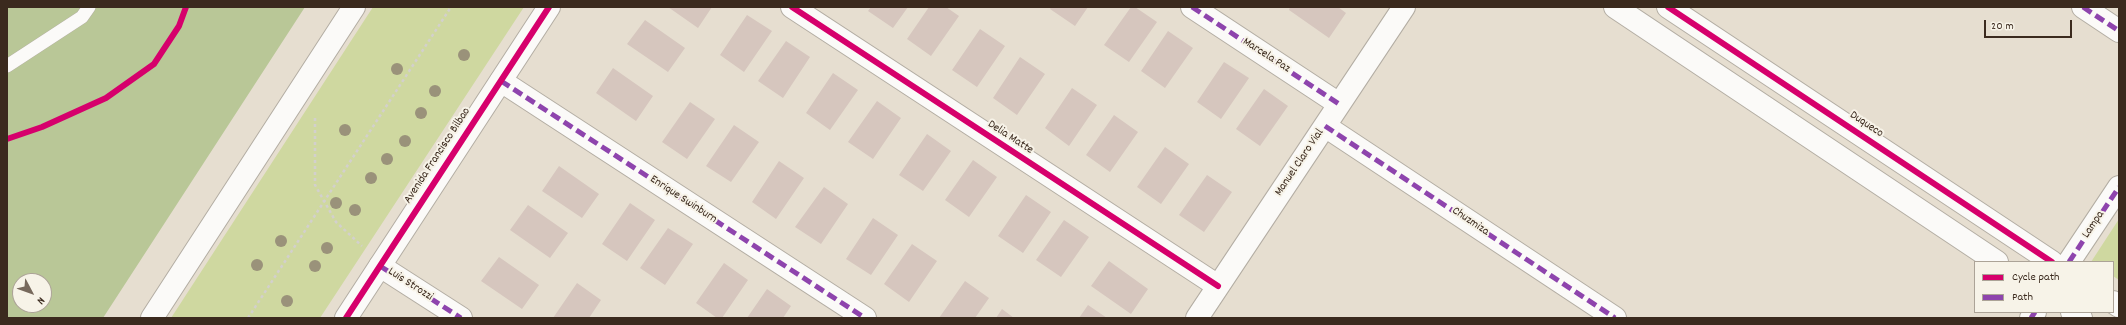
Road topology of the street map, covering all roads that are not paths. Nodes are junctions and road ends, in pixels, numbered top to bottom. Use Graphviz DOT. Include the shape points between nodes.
graph roads {
  1 [pos="89,7"];
  2 [pos="354,7"];
  3 [pos="549,7"];
  4 [pos="792,7"];
  5 [pos="1192,7"];
  6 [pos="1404,7"];
  7 [pos="1615,7"];
  8 [pos="1668,7"];
  9 [pos="2083,7"];
  10 [pos="2119,31"];
  11 [pos="7,66"];
  12 [pos="501,81"];
  13 [pos="1339,104"];
  14 [pos="1325,126"];
  15 [pos="2119,187"];
  16 [pos="1996,261"];
  17 [pos="2050,261"];
  18 [pos="2070,261"];
  19 [pos="380,266"];
  20 [pos="1218,286"];
  21 [pos="152,318"];
  22 [pos="346,318"];
  23 [pos="460,318"];
  24 [pos="865,318"];
  25 [pos="1197,318"];
  26 [pos="1615,318"];
  1 -- 11 [label="lane" via="82,17"];
  2 -- 21 [label="street"];
  3 -- 12 [label="street, Avenida Francisco Bilbao"];
  4 -- 20 [label="street, Delia Matte"];
  5 -- 13 [label="street, Marcela Paz"];
  6 -- 13 [label="street, Manuel Claro Vial"];
  7 -- 16 [label="street"];
  8 -- 17 [label="street, Duqueco"];
  9 -- 10 [label="street"];
  12 -- 19 [label="street, Avenida Francisco Bilbao"];
  12 -- 24 [label="street, Enrique Swinburn"];
  13 -- 14 [label="street, Manuel Claro Vial"];
  14 -- 20 [label="street, Manuel Claro Vial"];
  14 -- 26 [label="street, Chuzmiza"];
  15 -- 18 [label="street, Lampa"];
  19 -- 22 [label="street, Avenida Francisco Bilbao"];
  19 -- 23 [label="street, Luis Strozzi"];
  20 -- 25 [label="street, Manuel Claro Vial"];
}
